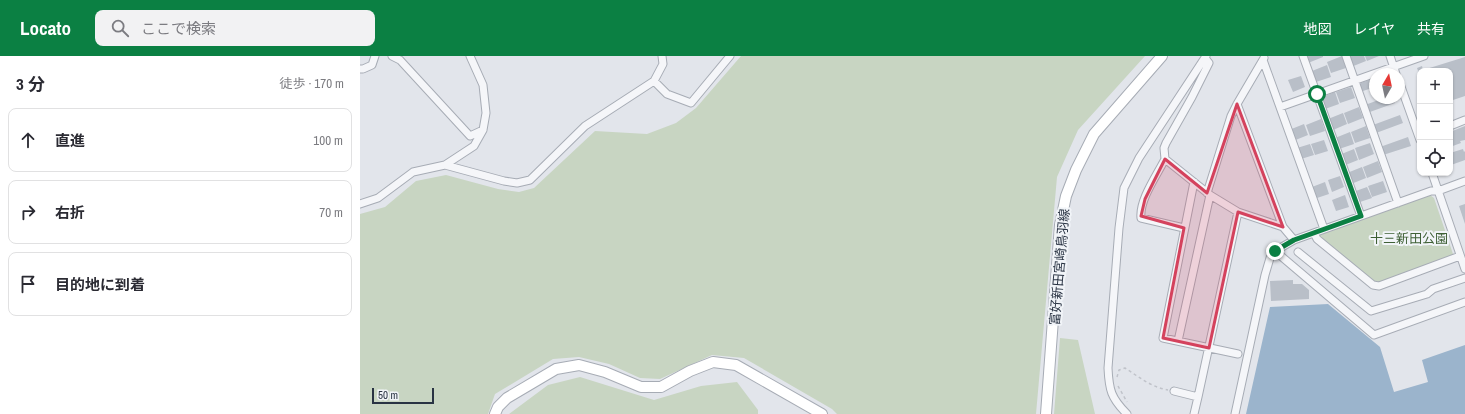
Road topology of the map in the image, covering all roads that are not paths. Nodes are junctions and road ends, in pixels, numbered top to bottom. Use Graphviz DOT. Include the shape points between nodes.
graph roads {
  1 [pos="375,56"];
  2 [pos="392,56"];
  3 [pos="470,56"];
  4 [pos="662,56"];
  5 [pos="730,56"];
  6 [pos="1162,56"];
  7 [pos="1303,56"];
  8 [pos="1346,56"];
  9 [pos="1390,56"];
  10 [pos="1424,56"];
  11 [pos="1206,57"];
  12 [pos="1264,58"];
  13 [pos="360,68"];
  14 [pos="1394,68"];
  15 [pos="1399,68"];
  16 [pos="1369,77"];
  17 [pos="654,81"];
  18 [pos="1354,81"];
  19 [pos="1317,94"];
  20 [pos="1405,98"];
  21 [pos="1237,104"];
  22 [pos="1280,107"];
  23 [pos="1465,120"];
  24 [pos="1453,125"];
  25 [pos="483,130"];
  26 [pos="1417,130"];
  27 [pos="1165,159"];
  28 [pos="445,165"];
  29 [pos="1433,176"];
  30 [pos="1194,182"];
  31 [pos="1465,182"];
  32 [pos="1438,191"];
  33 [pos="1209,194"];
  34 [pos="1398,203"];
  35 [pos="360,204"];
  36 [pos="1238,212"];
  37 [pos="1361,216"];
  38 [pos="1184,228"];
  39 [pos="1282,228"];
  40 [pos="1324,229"];
  41 [pos="1314,233"];
  42 [pos="1294,240"];
  43 [pos="1275,251"];
  44 [pos="1298,252"];
  45 [pos="1460,256"];
  46 [pos="1465,269"];
  47 [pos="1465,278"];
  48 [pos="1465,302"];
  49 [pos="1178,341"];
  50 [pos="1209,348"];
  51 [pos="1238,354"];
  52 [pos="1174,392"];
  53 [pos="1198,397"];
  54 [pos="495,414"];
  55 [pos="822,414"];
  56 [pos="1046,414"];
  57 [pos="1128,414"];
  58 [pos="1194,414"];
  59 [pos="1235,414"];
  1 -- 13 [label="street" via="372,65"];
  2 -- 25 [label="street" via="400,60 470,136"];
  3 -- 25 [label="street" via="483,85 486,113"];
  4 -- 17 [label="street" via="663,64"];
  5 -- 17 [label="street" via="691,103 667,94"];
  6 -- 56 [label="main road, 富好新田宮崎鳥羽線" via="1094,134 1066,196 1060,225"];
  7 -- 19 [label="street"];
  8 -- 18 [label="street"];
  9 -- 14 [label="street"];
  10 -- 15 [label="street"];
  11 -- 27 [label="street" via="1209,63 1166,142"];
  11 -- 57 [label="street" via="1139,158 1124,188 1108,368 1109,388 1120,407"];
  12 -- 21 [label="street"];
  12 -- 22 [label="street"];
  16 -- 18 [label="street"];
  17 -- 28 [label="street" via="585,126 530,180 517,183 504,181"];
  18 -- 19 [label="street"];
  18 -- 34 [label="street"];
  19 -- 22 [label="street"];
  19 -- 37 [label="street"];
  20 -- 26 [label="street"];
  21 -- 33 [label="street" via="1231,116"];
  21 -- 39 [label="street"];
  22 -- 40 [label="street"];
  23 -- 24 [label="street"];
  25 -- 28 [label="street" via="474,146"];
  27 -- 30 [label="street"];
  27 -- 38 [label="street" via="1144,199 1141,218"];
  28 -- 35 [label="street" via="413,172 378,198"];
  29 -- 32 [label="street"];
  30 -- 33 [label="street"];
  30 -- 38 [label="street"];
  31 -- 32 [label="street"];
  32 -- 34 [label="street"];
  32 -- 45 [label="street"];
  33 -- 36 [label="street"];
  33 -- 49 [label="street"];
  34 -- 37 [label="street"];
  36 -- 39 [label="street"];
  36 -- 50 [label="street"];
  37 -- 40 [label="street"];
  38 -- 49 [label="street" via="1163,338"];
  39 -- 42 [label="street"];
  40 -- 41 [label="street"];
  41 -- 42 [label="street"];
  41 -- 45 [label="street" via="1317,239 1373,285 1379,286"];
  42 -- 43 [label="street"];
  43 -- 48 [label="street" via="1374,335"];
  43 -- 59 [label="street" via="1265,275"];
  44 -- 47 [label="street" via="1371,311 1427,294 1433,289"];
  45 -- 46 [label="street"];
  49 -- 50 [label="street"];
  50 -- 51 [label="street"];
  50 -- 53 [label="street"];
  52 -- 53 [label="street"];
  53 -- 58 [label="street"];
  54 -- 55 [label="main road" via="507,398 556,369 579,364 641,387 661,387 713,362 736,365"];
}
